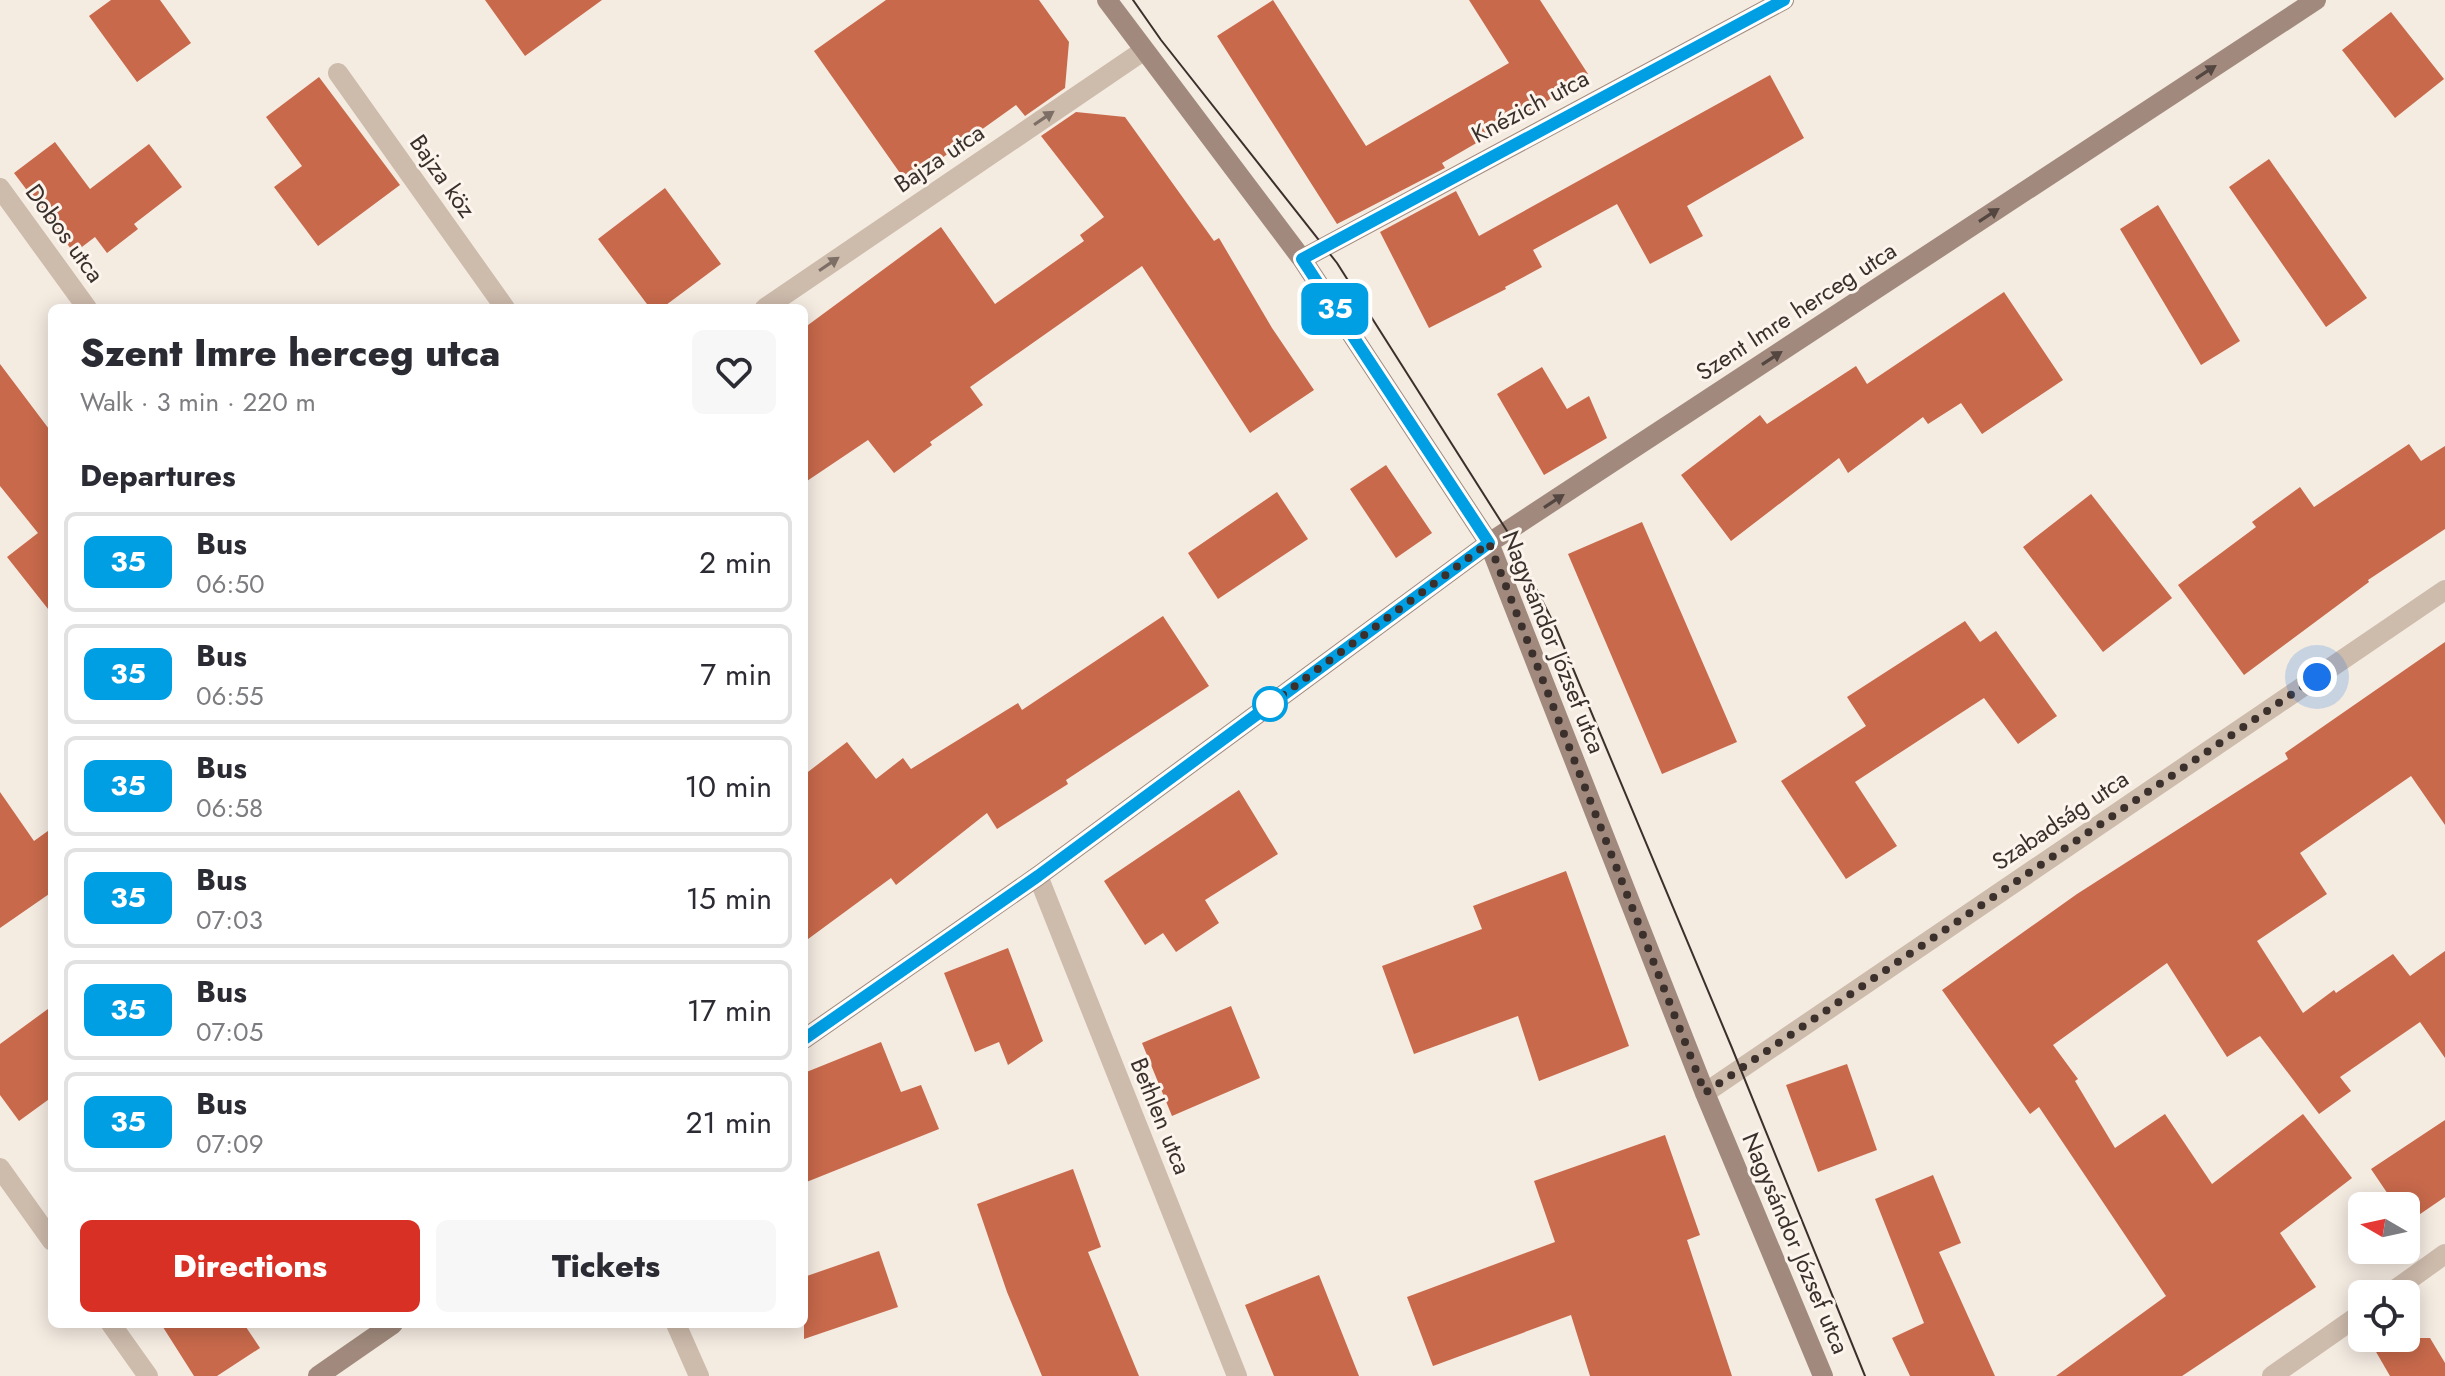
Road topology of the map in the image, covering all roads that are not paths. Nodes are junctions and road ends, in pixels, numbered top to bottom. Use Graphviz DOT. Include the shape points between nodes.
graph roads {
  1 [pos="1107,0"];
  2 [pos="1784,0"];
  3 [pos="2316,0"];
  4 [pos="1143,51"];
  5 [pos="338,73"];
  6 [pos="0,188"];
  7 [pos="1302,259"];
  8 [pos="84,304"];
  9 [pos="502,304"];
  10 [pos="771,304"];
  11 [pos="1489,543"];
  12 [pos="2445,590"];
  13 [pos="1038,876"];
  14 [pos="808,1036"];
  15 [pos="1705,1093"];
  16 [pos="0,1168"];
  17 [pos="48,1235"];
  18 [pos="2445,1254"];
  19 [pos="2409,1280"];
  20 [pos="2348,1323"];
  21 [pos="114,1328"];
  22 [pos="387,1328"];
  23 [pos="678,1328"];
  24 [pos="148,1376"];
  25 [pos="318,1376"];
  26 [pos="699,1376"];
  27 [pos="1237,1376"];
  28 [pos="1823,1376"];
  29 [pos="2272,1376"];
  1 -- 4 [label="street, Nagysándor József utca"];
  2 -- 7 [label="street, Knézich utca"];
  11 -- 3 [label="street, Szent Imre herceg utca, one-way"];
  4 -- 7 [label="street, Nagysándor József utca"];
  10 -- 4 [label="street, Bajza utca, one-way"];
  5 -- 9 [label="street, Bajza köz"];
  6 -- 8 [label="street, Dobos utca"];
  7 -- 11 [label="street, Nagysándor József utca"];
  11 -- 13 [label="street, Szent Imre herceg utca"];
  11 -- 15 [label="street, Nagysándor József utca"];
  12 -- 15 [label="street, Szabadság utca"];
  13 -- 14 [label="street, Szent Imre herceg utca"];
  13 -- 27 [label="street, Bethlen utca"];
  15 -- 28 [label="street, Nagysándor József utca"];
  16 -- 17 [label="street"];
  18 -- 19 [label="street"];
  20 -- 29 [label="street"];
  21 -- 24 [label="street"];
  22 -- 25 [label="street"];
  23 -- 26 [label="street"];
}
